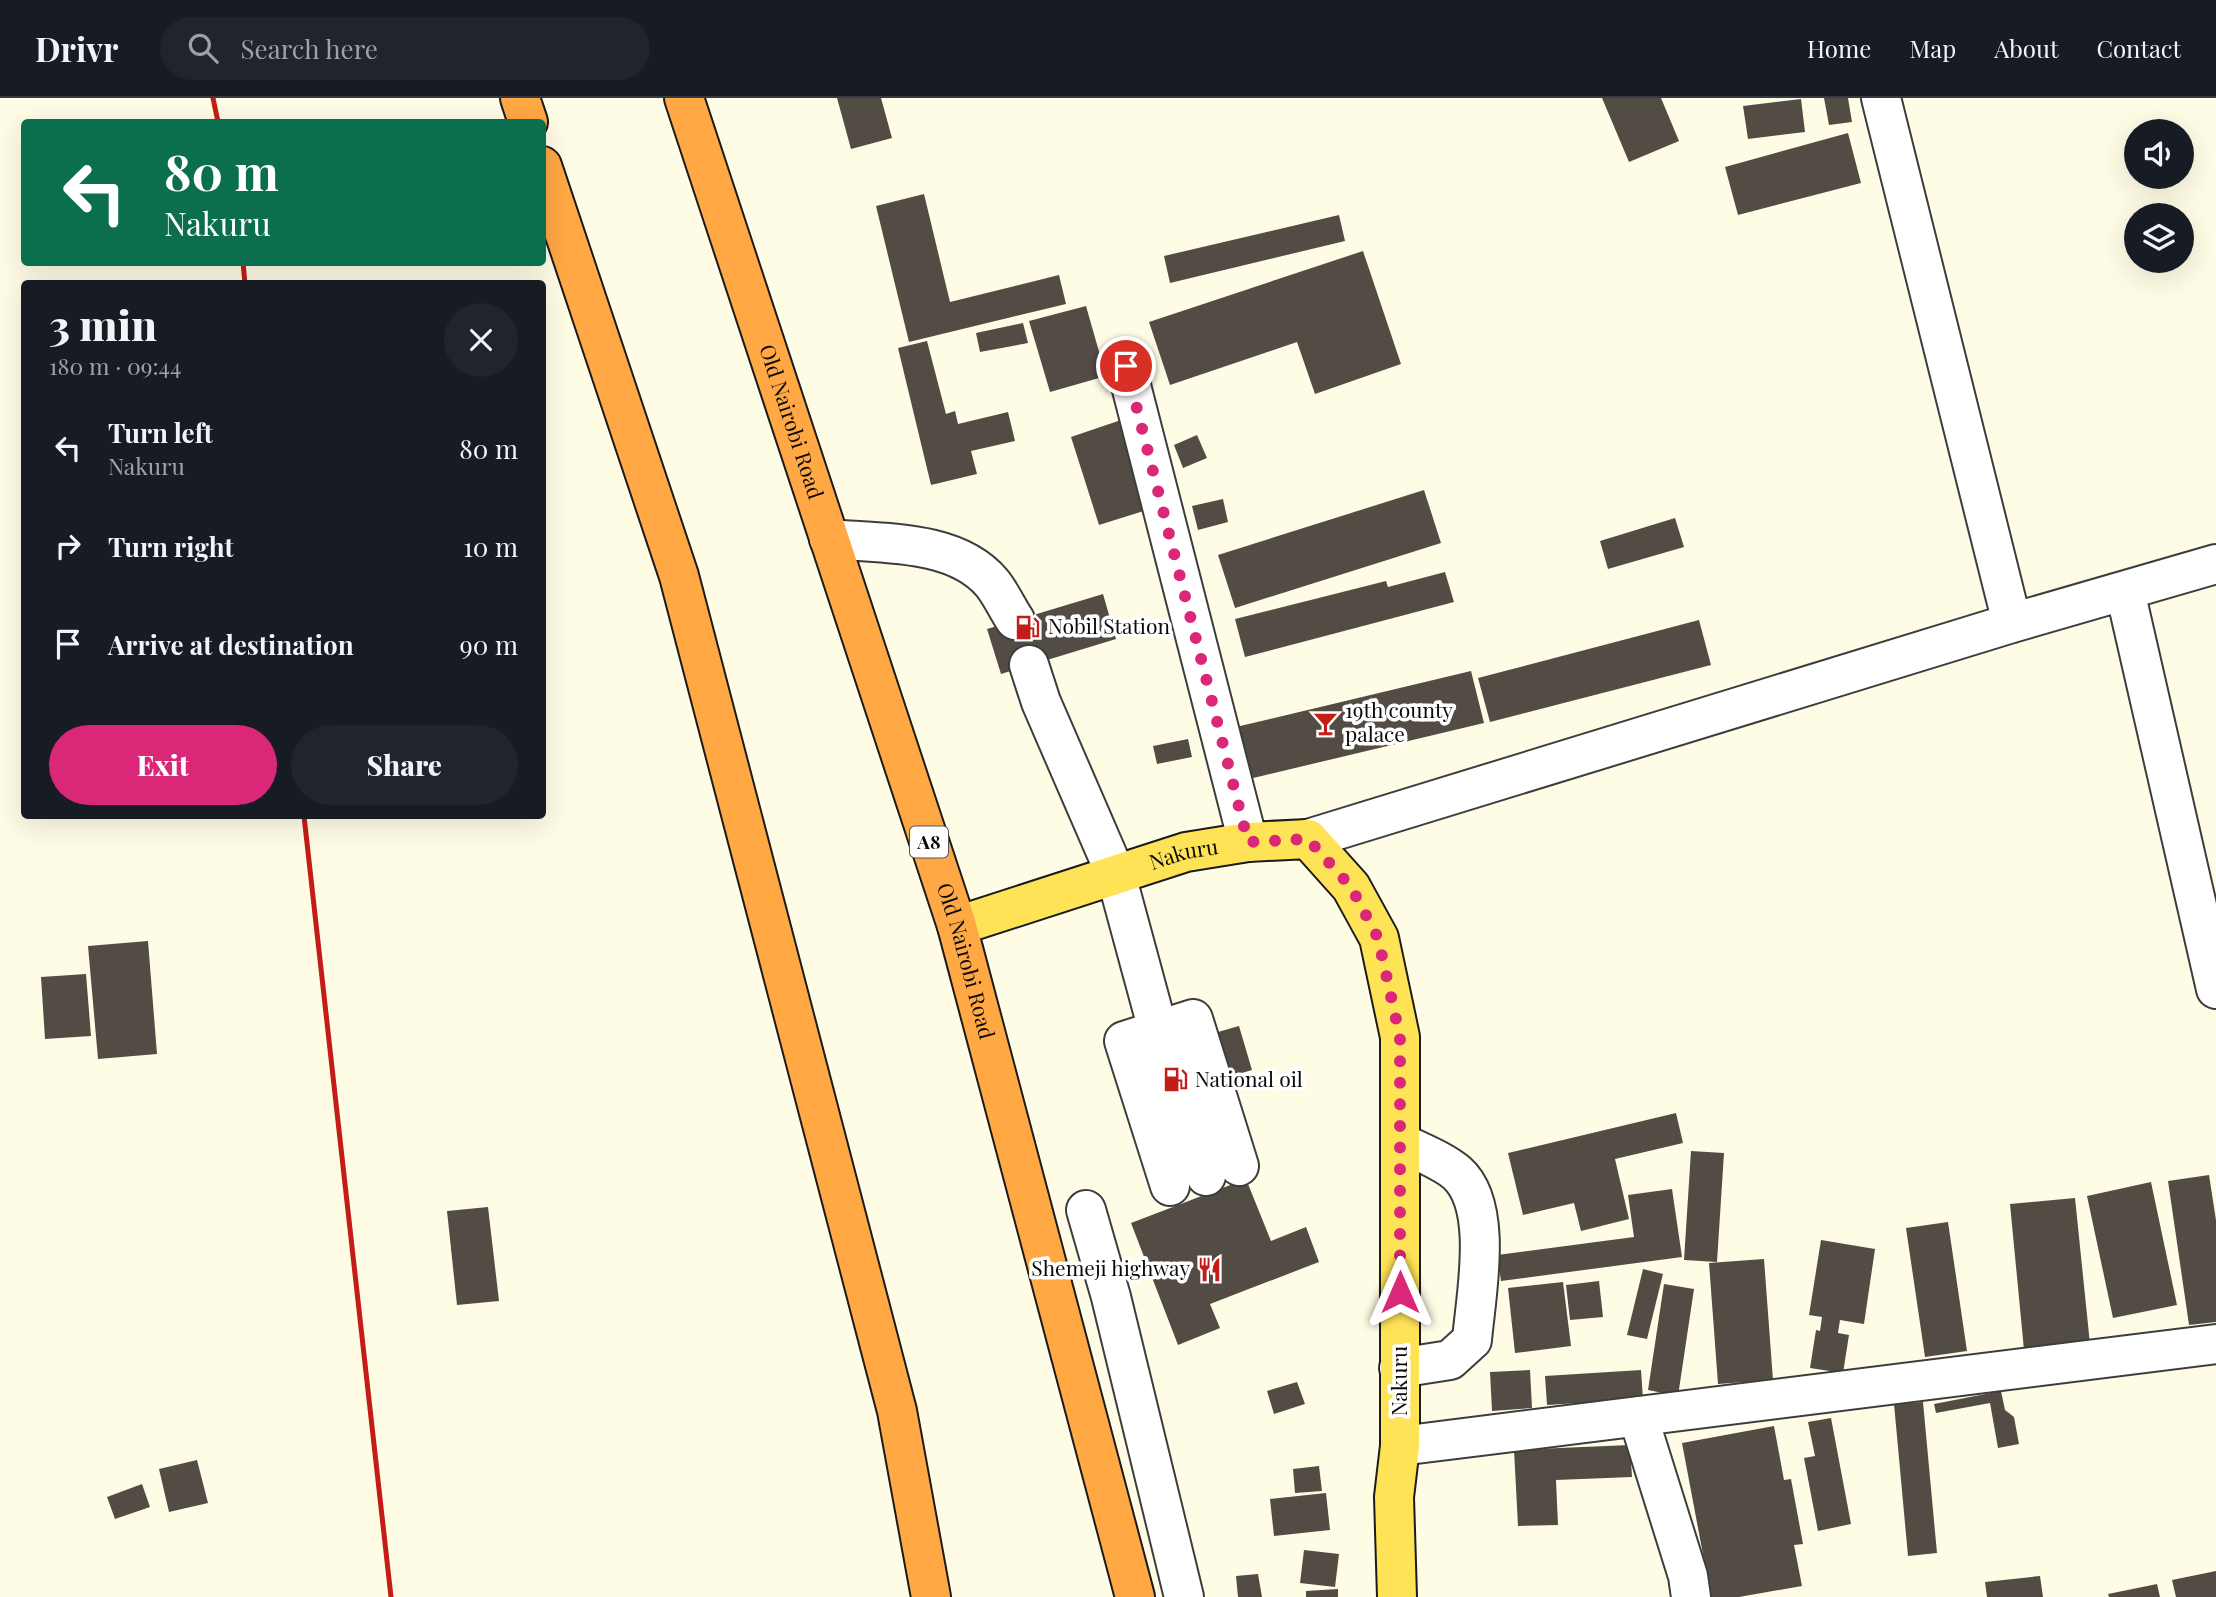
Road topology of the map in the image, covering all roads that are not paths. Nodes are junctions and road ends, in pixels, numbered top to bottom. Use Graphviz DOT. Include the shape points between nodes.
graph roads {
  1 [pos="520,98"];
  2 [pos="684,98"];
  3 [pos="1881,98"];
  4 [pos="527,119"];
  5 [pos="546,178"];
  6 [pos="1126,366"];
  7 [pos="829,538"];
  8 [pos="2216,564"];
  9 [pos="2169,578"];
  10 [pos="2125,591"];
  11 [pos="2216,595"];
  12 [pos="1015,620"];
  13 [pos="2012,623"];
  14 [pos="1029,666"];
  15 [pos="1308,839"];
  16 [pos="1248,842"];
  17 [pos="1116,875"];
  18 [pos="957,926"];
  19 [pos="2216,989"];
  20 [pos="1158,1030"];
  21 [pos="1400,1142"];
  22 [pos="1222,1171"];
  23 [pos="1170,1186"];
  24 [pos="1086,1210"];
  25 [pos="2216,1344"];
  26 [pos="1399,1368"];
  27 [pos="1638,1416"];
  28 [pos="1400,1446"];
  29 [pos="931,1597"];
  30 [pos="1135,1597"];
  31 [pos="1184,1597"];
  32 [pos="1398,1597"];
  33 [pos="1691,1597"];
  1 -- 4 [label="highway"];
  2 -- 7 [label="highway, Old Nairobi Road / A8"];
  3 -- 13 [label="street"];
  5 -- 29 [label="highway" via="679,576 897,1411"];
  6 -- 16 [label="street"];
  7 -- 12 [label="street" via="932,549 965,562 991,582"];
  7 -- 18 [label="highway, Old Nairobi Road / A8"];
  8 -- 9 [label="street"];
  9 -- 10 [label="street"];
  9 -- 11 [label="street"];
  10 -- 13 [label="street"];
  10 -- 19 [label="street"];
  13 -- 15 [label="street"];
  14 -- 17 [label="street"];
  15 -- 16 [label="main road, Nakuru"];
  15 -- 21 [label="main road, Nakuru" via="1351,887 1378,938 1400,1037"];
  16 -- 17 [label="main road, Nakuru" via="1186,852"];
  17 -- 18 [label="main road, Nakuru"];
  17 -- 20 [label="street"];
  18 -- 30 [label="highway, Old Nairobi Road / A8"];
  20 -- 22 [label="street" via="1193,1020"];
  20 -- 23 [label="street" via="1124,1041"];
  21 -- 26 [label="main road, Nakuru"];
  21 -- 26 [label="street" via="1458,1174 1479,1210 1479,1261 1472,1340 1450,1360"];
  24 -- 31 [label="street"];
  25 -- 27 [label="street"];
  26 -- 28 [label="main road, Nakuru"];
  27 -- 28 [label="street"];
  27 -- 33 [label="street"];
  28 -- 32 [label="main road, Nakuru" via="1394,1497"];
}
